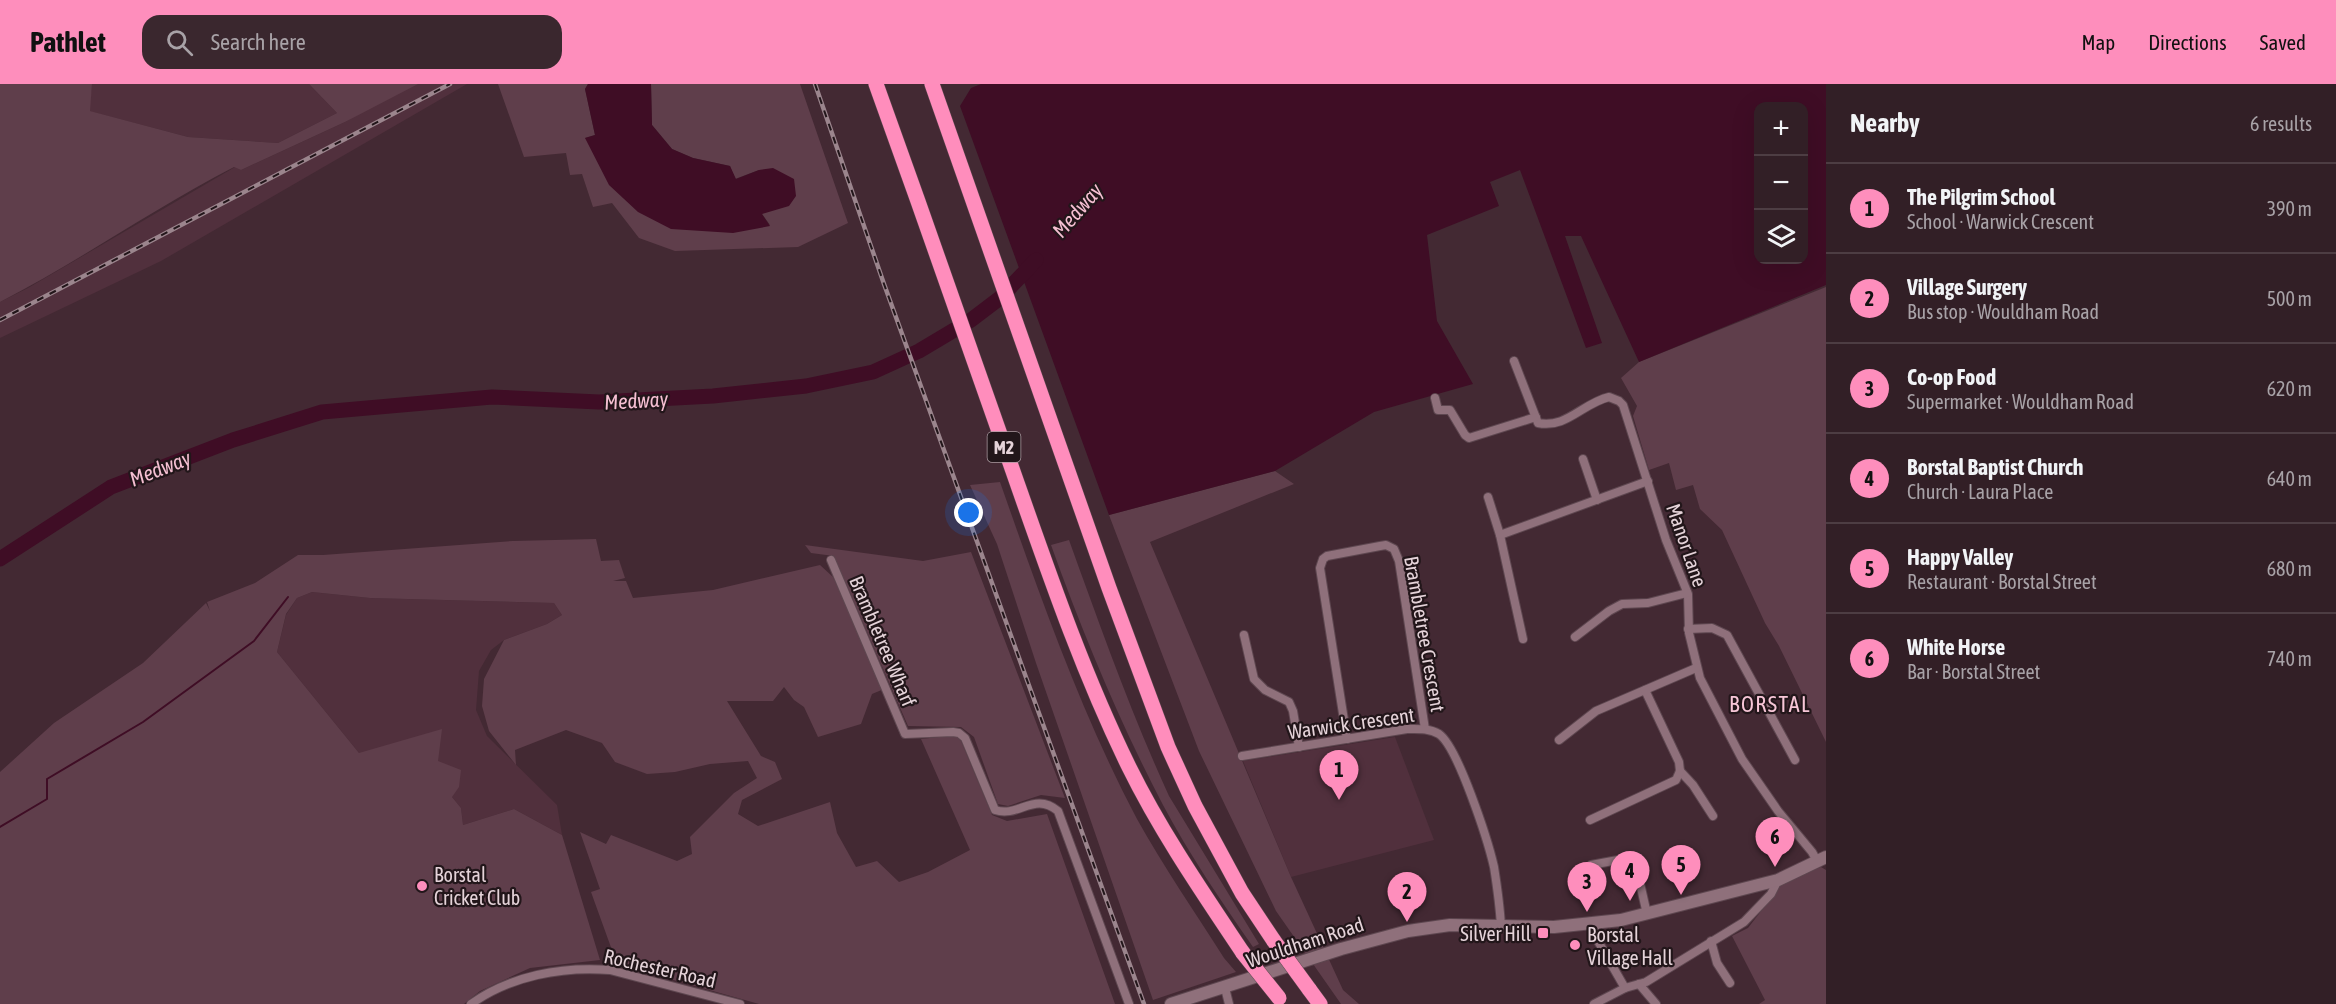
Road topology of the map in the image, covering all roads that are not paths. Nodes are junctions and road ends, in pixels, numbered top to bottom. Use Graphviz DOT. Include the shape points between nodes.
graph roads {
  1 [pos="876,84"];
  2 [pos="932,84"];
  3 [pos="1514,361"];
  4 [pos="1435,398"];
  5 [pos="1536,417"];
  6 [pos="1583,459"];
  7 [pos="1648,481"];
  8 [pos="1488,497"];
  9 [pos="1597,500"];
  10 [pos="1500,536"];
  11 [pos="831,560"];
  12 [pos="1687,593"];
  13 [pos="1688,629"];
  14 [pos="1244,635"];
  15 [pos="1575,637"];
  16 [pos="1523,639"];
  17 [pos="1696,668"];
  18 [pos="1645,690"];
  19 [pos="1425,729"];
  20 [pos="1347,739"];
  21 [pos="1559,740"];
  22 [pos="1299,747"];
  23 [pos="1242,756"];
  24 [pos="1795,760"];
  25 [pos="1680,771"];
  26 [pos="1713,816"];
  27 [pos="1590,820"];
  28 [pos="1822,859"];
  29 [pos="1591,865"];
  30 [pos="1778,880"];
  31 [pos="1647,914"];
  32 [pos="1595,924"];
  33 [pos="1500,927"];
  34 [pos="1711,941"];
  35 [pos="1730,983"];
  36 [pos="1639,984"];
  37 [pos="1225,988"];
  38 [pos="1625,988"];
  39 [pos="1281,1001"];
  40 [pos="1654,1001"];
  41 [pos="471,1004"];
  42 [pos="740,1004"];
  43 [pos="1129,1004"];
  44 [pos="1172,1004"];
  45 [pos="1229,1004"];
  46 [pos="1320,1004"];
  47 [pos="1594,1004"];
  1 -- 39 [label="highway, M2, bridge" via="1066,622 1098,699 1130,768 1184,864 1244,954"];
  2 -- 46 [label="highway, bridge" via="1168,747 1242,893"];
  3 -- 5 [label="street"];
  4 -- 5 [label="street" via="1438,410 1450,410 1469,438"];
  5 -- 7 [label="street, Manor Lane" via="1538,423 1549,426 1599,399 1619,401"];
  6 -- 9 [label="street"];
  7 -- 9 [label="street"];
  7 -- 12 [label="street, Manor Lane"];
  8 -- 10 [label="street"];
  9 -- 10 [label="street"];
  10 -- 16 [label="street"];
  11 -- 43 [label="street, Brambletree Wharf" via="905,734 953,732 965,738 995,810 1006,813 1039,803 1050,804 1058,811"];
  12 -- 13 [label="street, Manor Lane"];
  12 -- 15 [label="street" via="1648,603 1622,603"];
  13 -- 17 [label="street, Manor Lane"];
  13 -- 24 [label="street" via="1712,628 1727,635"];
  14 -- 22 [label="street" via="1254,679 1265,690 1290,702"];
  17 -- 18 [label="street"];
  17 -- 28 [label="street, Manor Lane" via="1742,759 1778,811"];
  18 -- 21 [label="street" via="1596,711"];
  18 -- 25 [label="street"];
  19 -- 20 [label="street, Warwick Crescent"];
  19 -- 20 [label="street, Brambletree Crescent" via="1399,561 1394,549 1386,545 1327,556 1320,568"];
  19 -- 33 [label="street, Warwick Crescent" via="1439,734 1452,750 1473,802 1494,868"];
  20 -- 22 [label="street, Warwick Crescent"];
  22 -- 23 [label="street, Warwick Crescent"];
  25 -- 26 [label="street"];
  25 -- 27 [label="street" via="1676,780"];
  28 -- 30 [label="street, Wouldham Road"];
  29 -- 31 [label="street" via="1634,857"];
  30 -- 31 [label="street, Wouldham Road"];
  30 -- 34 [label="street" via="1771,894 1744,922"];
  31 -- 32 [label="street, Wouldham Road"];
  32 -- 33 [label="street, Wouldham Road"];
  32 -- 38 [label="street" via="1595,936"];
  33 -- 37 [label="street, Wouldham Road" via="1450,925 1408,931"];
  34 -- 35 [label="street" via="1717,963"];
  34 -- 36 [label="street"];
  36 -- 38 [label="street"];
  36 -- 40 [label="street"];
  37 -- 44 [label="street, Wouldham Road"];
  37 -- 45 [label="street"];
  38 -- 47 [label="street"];
  41 -- 42 [label="street, Rochester Road" via="486,994 537,975 592,969 610,970"];
}
